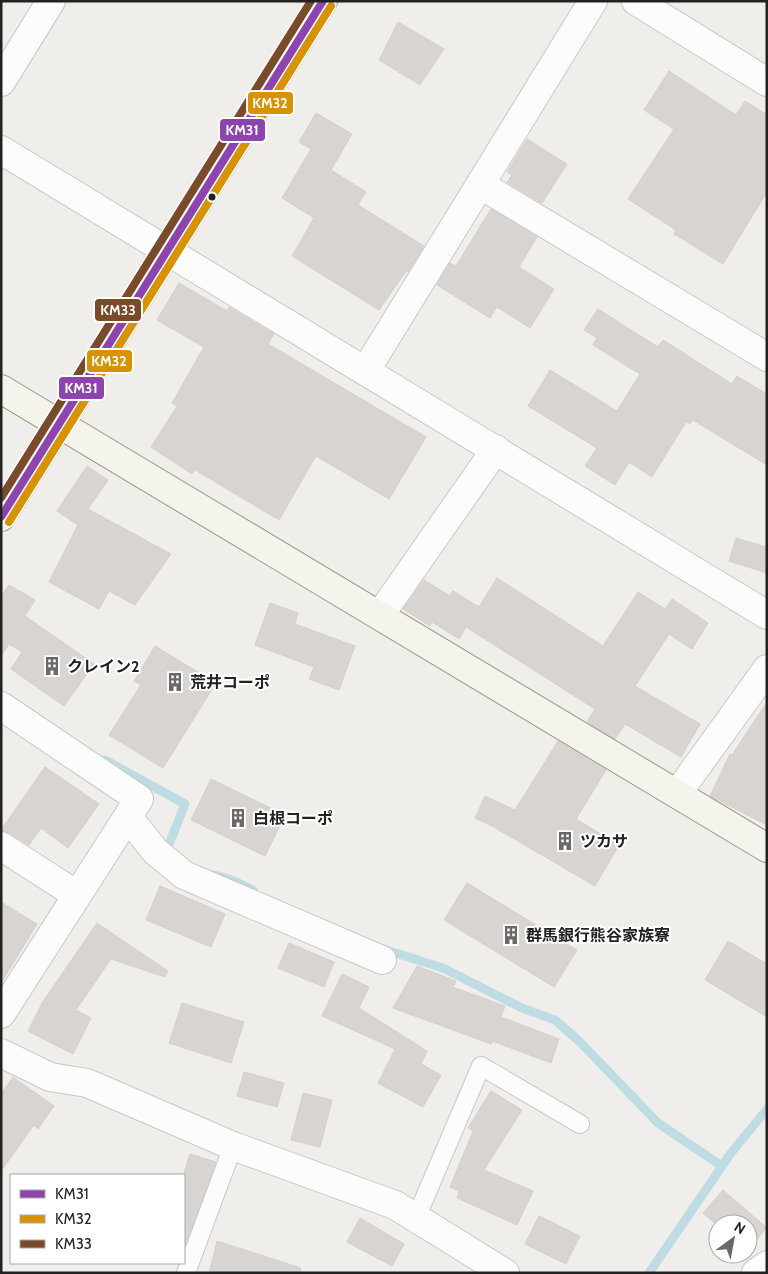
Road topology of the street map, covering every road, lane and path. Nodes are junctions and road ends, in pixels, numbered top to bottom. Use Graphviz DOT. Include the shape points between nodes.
graph roads {
  1 [pos="51,1"];
  2 [pos="323,1"];
  3 [pos="593,1"];
  4 [pos="636,1"];
  5 [pos="1,82"];
  6 [pos="767,82"];
  7 [pos="1,150"];
  8 [pos="481,185"];
  9 [pos="168,250"];
  10 [pos="767,357"];
  11 [pos="366,370"];
  12 [pos="1,389"];
  13 [pos="60,424"];
  14 [pos="496,449"];
  15 [pos="1,518"];
  16 [pos="380,615"];
  17 [pos="767,615"];
  18 [pos="767,669"];
  19 [pos="1,706"];
  20 [pos="677,794"];
  21 [pos="128,817"];
  22 [pos="1,846"];
  23 [pos="767,848"];
  24 [pos="77,895"];
  25 [pos="382,960"];
  26 [pos="1,1014"];
  27 [pos="1,1053"];
  28 [pos="580,1124"];
  29 [pos="233,1146"];
  30 [pos="416,1218"];
  31 [pos="767,1265"];
  32 [pos="186,1273"];
  33 [pos="505,1273"];
  34 [pos="756,1273"];
  1 -- 5 [label="street"];
  2 -- 9 [label="street"];
  3 -- 8 [label="street"];
  4 -- 6 [label="street"];
  7 -- 9 [label="street"];
  8 -- 10 [label="street"];
  8 -- 11 [label="street"];
  9 -- 11 [label="street"];
  9 -- 13 [label="street"];
  11 -- 14 [label="street"];
  12 -- 13 [label="street"];
  13 -- 15 [label="street"];
  13 -- 16 [label="street"];
  14 -- 16 [label="street"];
  14 -- 17 [label="street"];
  16 -- 20 [label="street"];
  18 -- 20 [label="street"];
  19 -- 21 [label="street" via="139,799"];
  20 -- 23 [label="street"];
  21 -- 24 [label="street"];
  21 -- 25 [label="street" via="155,851 184,875"];
  22 -- 24 [label="street"];
  24 -- 26 [label="street"];
  27 -- 29 [label="street" via="50,1077 87,1083"];
  28 -- 30 [label="lane" via="481,1066"];
  29 -- 30 [label="street" via="395,1205"];
  29 -- 32 [label="lane"];
  30 -- 33 [label="street"];
  31 -- 34 [label="street"];
}
